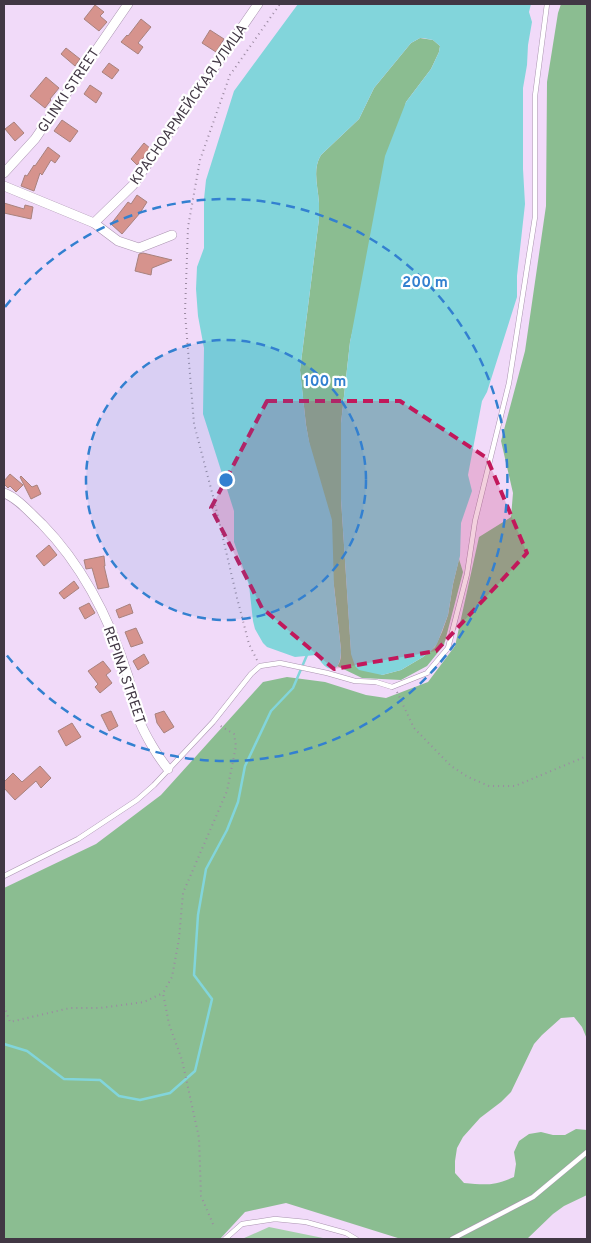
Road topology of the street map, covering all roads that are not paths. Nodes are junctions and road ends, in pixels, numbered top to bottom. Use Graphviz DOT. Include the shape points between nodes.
graph roads {
  1 [pos="128,4"];
  2 [pos="258,4"];
  3 [pos="547,4"];
  4 [pos="4,173"];
  5 [pos="4,186"];
  6 [pos="94,223"];
  7 [pos="172,235"];
  8 [pos="4,493"];
  9 [pos="168,769"];
  10 [pos="4,876"];
  11 [pos="587,1152"];
  12 [pos="225,1239"];
  13 [pos="356,1239"];
  14 [pos="452,1239"];
  1 -- 4 [label="street, GLINKI STREET" via="35,139"];
  2 -- 6 [label="street, КРАСНОАРМЕЙСКАЯ УЛИЦА" via="133,185"];
  3 -- 9 [label="lane" via="536,96 535,217 509,383 448,648 427,672 392,687 280,663 260,666"];
  5 -- 6 [label="street"];
  6 -- 7 [label="street" via="118,241 139,248"];
  8 -- 9 [label="street, REPINA STREET" via="26,508 52,534 92,591 111,628 139,720"];
  9 -- 10 [label="lane" via="137,800 78,839"];
  11 -- 14 [label="lane" via="534,1197"];
  12 -- 13 [label="lane" via="242,1224 275,1219 306,1222"];
}
